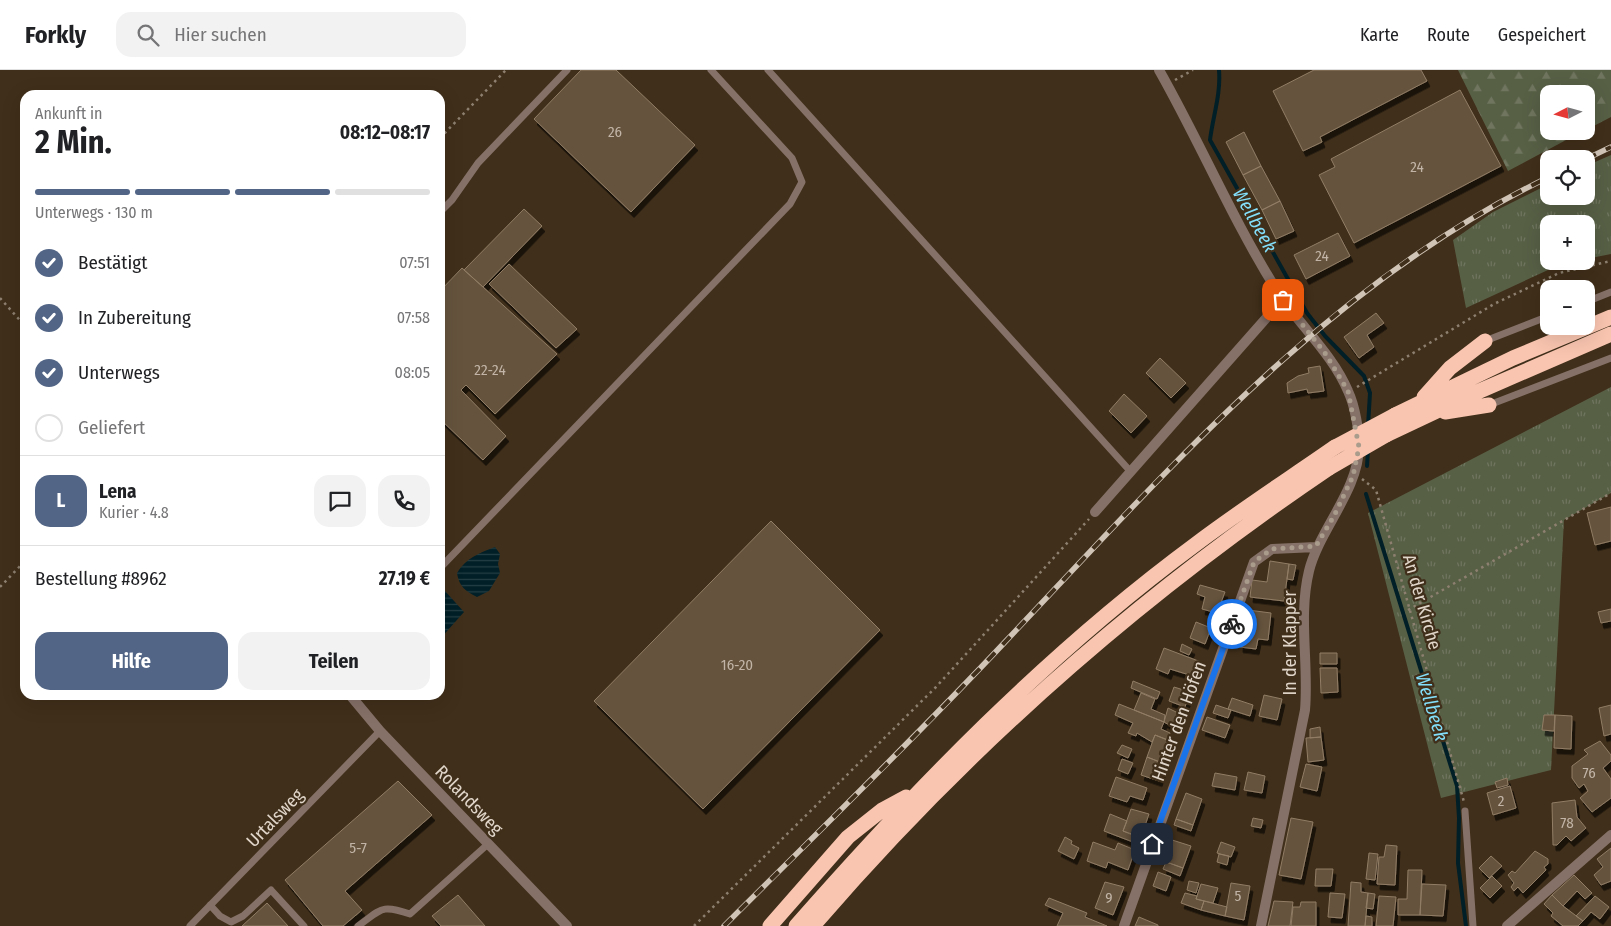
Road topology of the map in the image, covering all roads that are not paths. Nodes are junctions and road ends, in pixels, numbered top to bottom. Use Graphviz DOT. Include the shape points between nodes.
graph roads {
  1 [pos="567,70"];
  2 [pos="711,70"];
  3 [pos="768,70"];
  4 [pos="1159,70"];
  5 [pos="445,207"];
  6 [pos="1611,292"];
  7 [pos="1595,298"];
  8 [pos="1283,300"];
  9 [pos="1611,317"];
  10 [pos="1540,320"];
  11 [pos="1611,334"];
  12 [pos="1486,341"];
  13 [pos="1611,358"];
  14 [pos="1416,405"];
  15 [pos="1489,405"];
  16 [pos="1428,415"];
  17 [pos="1132,472"];
  18 [pos="1095,512"];
  19 [pos="1316,546"];
  20 [pos="445,563"];
  21 [pos="354,700"];
  22 [pos="380,731"];
  23 [pos="919,790"];
  24 [pos="1466,811"];
  25 [pos="1611,835"];
  26 [pos="488,844"];
  27 [pos="210,905"];
  28 [pos="190,926"];
  29 [pos="304,926"];
  30 [pos="358,926"];
  31 [pos="567,926"];
  32 [pos="770,926"];
  33 [pos="796,926"];
  34 [pos="813,926"];
  35 [pos="1124,926"];
  36 [pos="1261,926"];
  37 [pos="1473,926"];
  38 [pos="1507,926"];
  1 -- 5 [label="lane" via="478,163"];
  2 -- 20 [label="lane" via="792,158 802,182 797,193 790,204"];
  3 -- 17 [label="lane"];
  4 -- 8 [label="street, In der Klapper"];
  6 -- 7 [label="lane"];
  8 -- 17 [label="street"];
  8 -- 19 [label="street, In der Klapper" via="1325,353 1348,391 1359,447 1353,476"];
  9 -- 14 [label="highway" via="1513,358"];
  10 -- 12 [label="lane"];
  11 -- 16 [label="highway"];
  12 -- 14 [label="highway" via="1450,368"];
  13 -- 15 [label="lane"];
  14 -- 23 [label="highway, bridge" via="1335,446 1196,544 1064,652 981,727"];
  15 -- 16 [label="highway"];
  16 -- 34 [label="highway, bridge" via="1329,468 1144,603 996,732 941,786"];
  17 -- 18 [label="street"];
  19 -- 35 [label="street, Hinter den Höfen" via="1272,549 1254,562"];
  19 -- 36 [label="street, In der Klapper" via="1304,596 1308,682 1305,710"];
  21 -- 22 [label="street, Rolandsweg"];
  22 -- 26 [label="street, Rolandsweg"];
  22 -- 27 [label="lane, Urtalsweg"];
  23 -- 32 [label="highway" via="882,810 848,837"];
  23 -- 33 [label="highway"];
  24 -- 37 [label="lane"];
  25 -- 38 [label="street"];
  26 -- 30 [label="lane" via="410,914 390,907"];
  26 -- 31 [label="street, Rolandsweg"];
  27 -- 28 [label="lane, Urtalsweg"];
  27 -- 29 [label="lane" via="231,922 243,916 272,890"];
}
